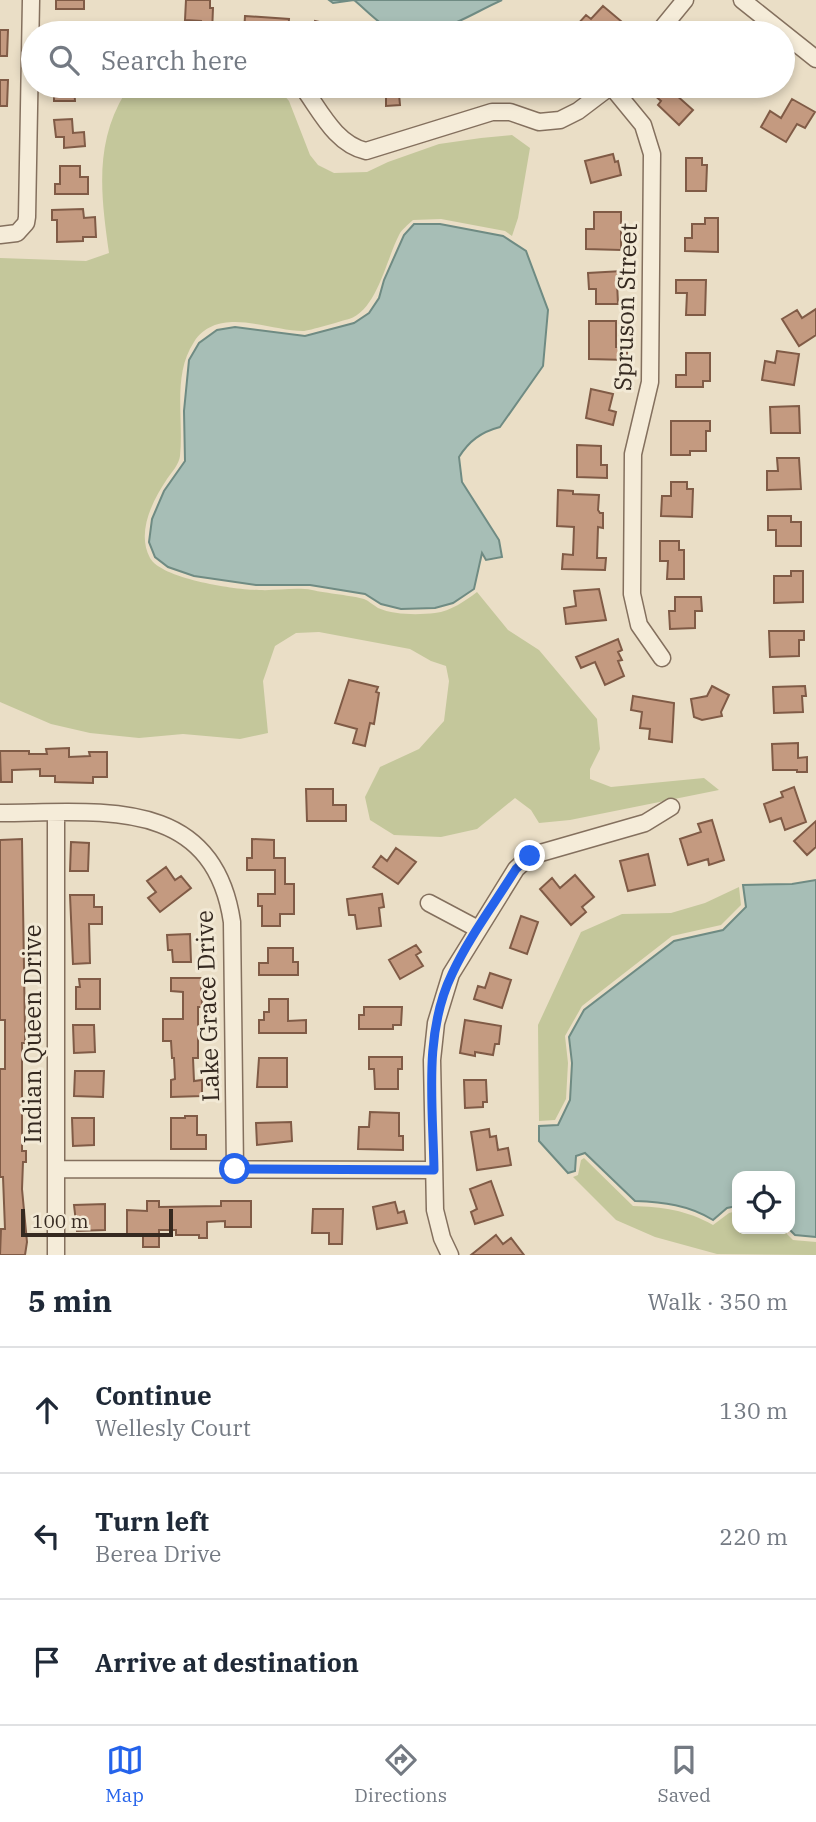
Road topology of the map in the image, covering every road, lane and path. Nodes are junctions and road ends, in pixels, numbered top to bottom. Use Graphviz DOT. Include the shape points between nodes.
graph roads {
  1 [pos="31,0"];
  2 [pos="685,0"];
  3 [pos="742,0"];
  4 [pos="31,21"];
  5 [pos="668,21"];
  6 [pos="769,21"];
  7 [pos="795,42"];
  8 [pos="816,58"];
  9 [pos="29,98"];
  10 [pos="311,98"];
  11 [pos="595,98"];
  12 [pos="621,98"];
  13 [pos="0,235"];
  14 [pos="662,659"];
  15 [pos="671,807"];
  16 [pos="0,813"];
  17 [pos="56,813"];
  18 [pos="429,903"];
  19 [pos="478,929"];
  20 [pos="57,1169"];
  21 [pos="235,1169"];
  22 [pos="434,1170"];
  23 [pos="56,1255"];
  24 [pos="450,1255"];
  1 -- 4 [label="street"];
  2 -- 5 [label="street"];
  3 -- 6 [label="street"];
  7 -- 8 [label="street"];
  9 -- 13 [label="street" via="26,223 17,233"];
  10 -- 11 [label="street" via="341,140 366,151 492,111 539,122 560,120"];
  12 -- 14 [label="street, Spruson Street" via="643,125 652,154 650,382 633,454 632,594 639,625"];
  15 -- 19 [label="street" via="645,823 530,856 516,869"];
  16 -- 17 [label="street, Lake Grace Drive"];
  17 -- 20 [label="street, Indian Queen Drive"];
  17 -- 21 [label="street, Lake Grace Drive" via="130,815 159,822 196,844 220,877 232,922"];
  18 -- 19 [label="street"];
  19 -- 22 [label="street" via="451,974 436,1023 432,1059"];
  20 -- 21 [label="street"];
  20 -- 23 [label="street, Indian Queen Drive"];
  21 -- 22 [label="street"];
  22 -- 24 [label="street" via="435,1210"];
}
